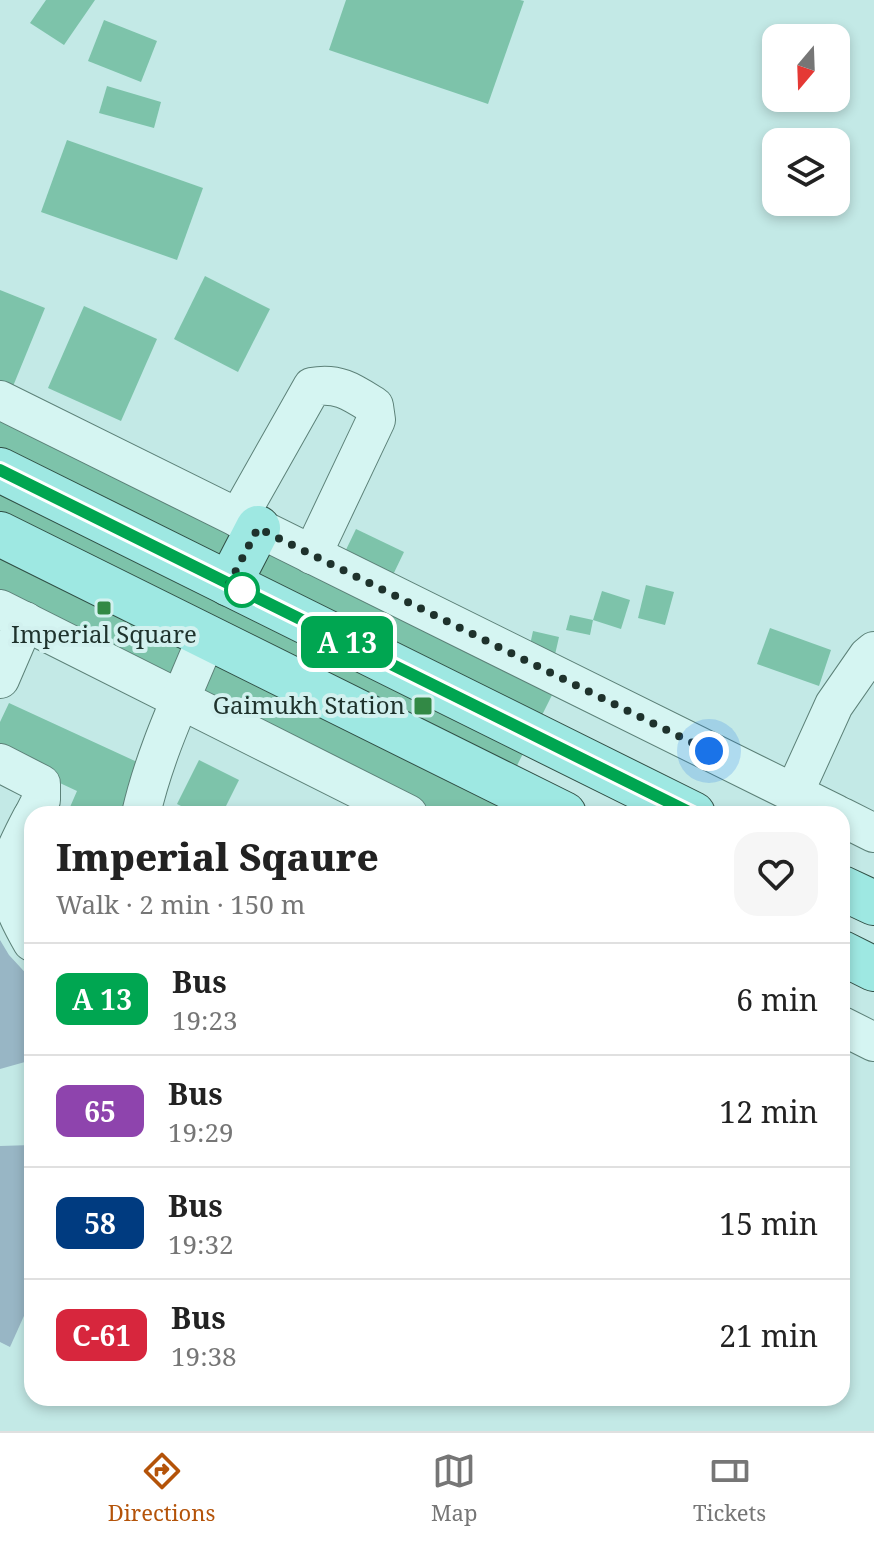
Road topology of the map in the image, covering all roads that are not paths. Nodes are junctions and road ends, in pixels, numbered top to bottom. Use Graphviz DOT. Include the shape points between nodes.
graph roads {
  1 [pos="0,400"];
  2 [pos="0,470"];
  3 [pos="248,523"];
  4 [pos="0,534"];
  5 [pos="312,555"];
  6 [pos="229,584"];
  7 [pos="13,615"];
  8 [pos="207,636"];
  9 [pos="874,651"];
  10 [pos="0,679"];
  11 [pos="181,700"];
  12 [pos="0,763"];
  13 [pos="794,793"];
  14 [pos="38,806"];
  15 [pos="143,806"];
  16 [pos="392,806"];
  17 [pos="542,806"];
  18 [pos="677,806"];
  19 [pos="820,806"];
  20 [pos="850,821"];
  21 [pos="24,832"];
  22 [pos="874,833"];
  23 [pos="850,892"];
  24 [pos="874,903"];
  25 [pos="24,928"];
  26 [pos="850,957"];
  27 [pos="874,969"];
  28 [pos="850,1030"];
  29 [pos="874,1042"];
  1 -- 3 [label="street"];
  2 -- 6 [label="main road"];
  3 -- 5 [label="street"];
  3 -- 5 [label="street" via="312,387 328,384 350,391 374,406 376,420"];
  3 -- 6 [label="main road"];
  4 -- 8 [label="main road"];
  5 -- 13 [label="street"];
  6 -- 18 [label="main road"];
  7 -- 10 [label="street"];
  7 -- 11 [label="street"];
  8 -- 11 [label="street"];
  8 -- 17 [label="main road"];
  9 -- 13 [label="street" via="834,705"];
  11 -- 15 [label="street"];
  11 -- 16 [label="street"];
  12 -- 14 [label="street" via="41,784"];
  13 -- 19 [label="street"];
  20 -- 22 [label="street"];
  21 -- 25 [label="street" via="9,869 9,891"];
  23 -- 24 [label="main road"];
  26 -- 27 [label="main road"];
  28 -- 29 [label="street"];
}
